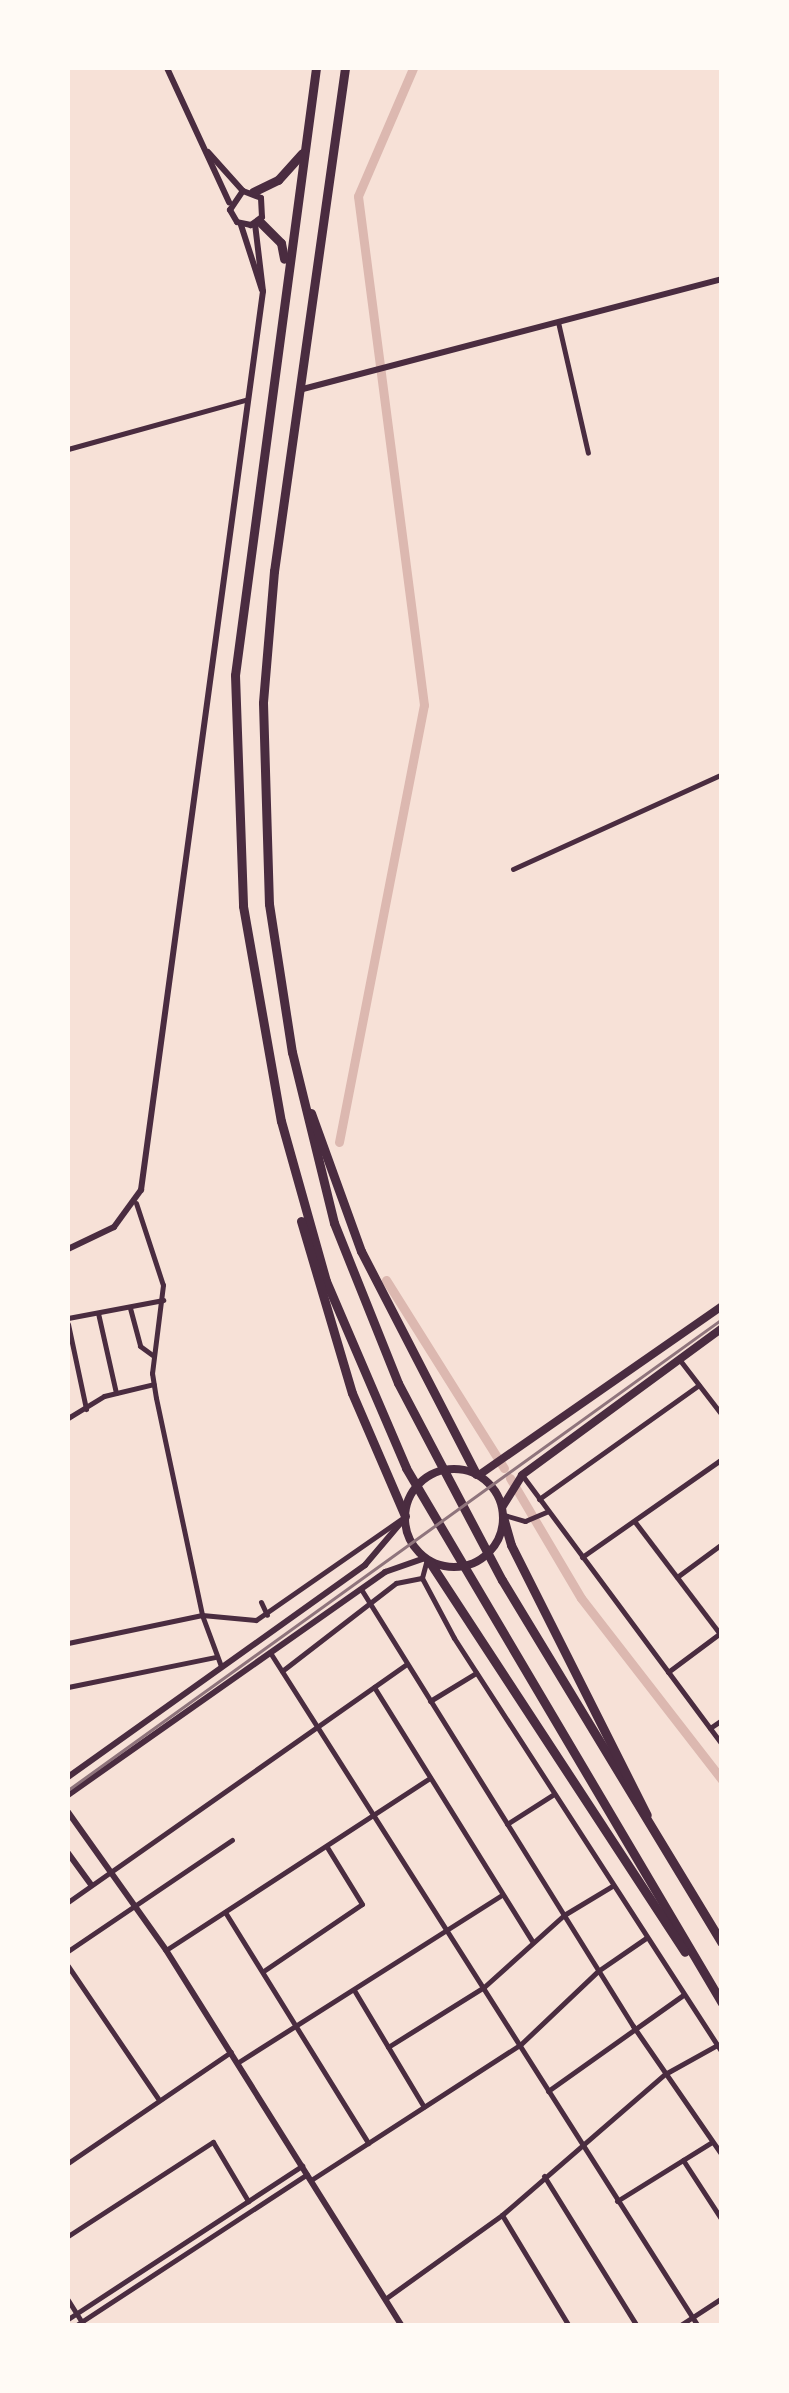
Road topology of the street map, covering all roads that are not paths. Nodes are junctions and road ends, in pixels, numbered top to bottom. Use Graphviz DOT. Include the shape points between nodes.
graph roads {
  1 [pos="167,68"];
  2 [pos="316,68"];
  3 [pos="345,68"];
  4 [pos="304,151"];
  5 [pos="208,152"];
  6 [pos="248,192"];
  7 [pos="230,205"];
  8 [pos="257,222"];
  9 [pos="241,225"];
  10 [pos="722,279"];
  11 [pos="285,282"];
  12 [pos="263,292"];
  13 [pos="558,322"];
  14 [pos="298,390"];
  15 [pos="245,400"];
  16 [pos="68,450"];
  17 [pos="588,453"];
  18 [pos="722,774"];
  19 [pos="514,870"];
  20 [pos="292,1052"];
  21 [pos="280,1120"];
  22 [pos="136,1203"];
  23 [pos="68,1249"];
  24 [pos="164,1300"];
  25 [pos="722,1306"];
  26 [pos="130,1308"];
  27 [pos="98,1314"];
  28 [pos="68,1321"];
  29 [pos="722,1328"];
  30 [pos="155,1356"];
  31 [pos="679,1359"];
  32 [pos="154,1384"];
  33 [pos="699,1385"];
  34 [pos="116,1392"];
  35 [pos="87,1410"];
  36 [pos="722,1416"];
  37 [pos="68,1418"];
  38 [pos="722,1459"];
  39 [pos="478,1474"];
  40 [pos="522,1475"];
  41 [pos="539,1498"];
  42 [pos="548,1511"];
  43 [pos="503,1513"];
  44 [pos="404,1518"];
  45 [pos="635,1522"];
  46 [pos="722,1544"];
  47 [pos="582,1557"];
  48 [pos="427,1559"];
  49 [pos="677,1576"];
  50 [pos="422,1578"];
  51 [pos="361,1589"];
  52 [pos="261,1602"];
  53 [pos="370,1602"];
  54 [pos="202,1615"];
  55 [pos="268,1615"];
  56 [pos="721,1633"];
  57 [pos="68,1643"];
  58 [pos="272,1654"];
  59 [pos="216,1656"];
  60 [pos="408,1664"];
  61 [pos="221,1666"];
  62 [pos="282,1671"];
  63 [pos="668,1672"];
  64 [pos="476,1673"];
  65 [pos="68,1687"];
  66 [pos="374,1687"];
  67 [pos="430,1701"];
  68 [pos="722,1720"];
  69 [pos="316,1726"];
  70 [pos="710,1728"];
  71 [pos="722,1744"];
  72 [pos="68,1777"];
  73 [pos="430,1778"];
  74 [pos="68,1794"];
  75 [pos="554,1794"];
  76 [pos="68,1812"];
  77 [pos="374,1816"];
  78 [pos="507,1824"];
  79 [pos="232,1840"];
  80 [pos="327,1847"];
  81 [pos="662,1849"];
  82 [pos="68,1853"];
  83 [pos="111,1871"];
  84 [pos="91,1886"];
  85 [pos="613,1886"];
  86 [pos="502,1895"];
  87 [pos="68,1902"];
  88 [pos="132,1902"];
  89 [pos="224,1912"];
  90 [pos="564,1915"];
  91 [pos="448,1930"];
  92 [pos="646,1938"];
  93 [pos="532,1941"];
  94 [pos="722,1943"];
  95 [pos="166,1950"];
  96 [pos="68,1951"];
  97 [pos="68,1966"];
  98 [pos="265,1970"];
  99 [pos="598,1971"];
  100 [pos="484,1987"];
  101 [pos="354,1990"];
  102 [pos="683,1995"];
  103 [pos="722,2004"];
  104 [pos="295,2026"];
  105 [pos="633,2026"];
  106 [pos="520,2045"];
  107 [pos="717,2045"];
  108 [pos="388,2047"];
  109 [pos="231,2052"];
  110 [pos="722,2052"];
  111 [pos="237,2063"];
  112 [pos="666,2074"];
  113 [pos="548,2091"];
  114 [pos="159,2101"];
  115 [pos="424,2107"];
  116 [pos="712,2141"];
  117 [pos="368,2144"];
  118 [pos="582,2147"];
  119 [pos="722,2155"];
  120 [pos="682,2160"];
  121 [pos="68,2162"];
  122 [pos="302,2166"];
  123 [pos="544,2176"];
  124 [pos="309,2177"];
  125 [pos="617,2200"];
  126 [pos="248,2201"];
  127 [pos="502,2215"];
  128 [pos="722,2220"];
  129 [pos="68,2236"];
  130 [pos="722,2298"];
  131 [pos="386,2299"];
  132 [pos="68,2300"];
  133 [pos="76,2313"];
  134 [pos="692,2317"];
  135 [pos="68,2319"];
  136 [pos="80,2324"];
  137 [pos="402,2326"];
  138 [pos="569,2326"];
  139 [pos="637,2326"];
  140 [pos="679,2326"];
  141 [pos="698,2326"];
  1 -- 5 [label="main road"];
  2 -- 4 [label="highway"];
  3 -- 14 [label="highway"];
  4 -- 6 [label="highway" via="278,180"];
  4 -- 11 [label="highway"];
  5 -- 6 [label="main road"];
  5 -- 7 [label="main road"];
  6 -- 7 [label="main road"];
  6 -- 8 [label="main road" via="263,202"];
  7 -- 9 [label="main road"];
  8 -- 9 [label="main road"];
  8 -- 11 [label="highway" via="281,243"];
  8 -- 12 [label="main road"];
  9 -- 12 [label="main road"];
  10 -- 13 [label="main road"];
  11 -- 21 [label="highway" via="244,573 234,720 243,906"];
  12 -- 15 [label="main road"];
  13 -- 14 [label="main road"];
  13 -- 17 [label="street"];
  14 -- 20 [label="highway" via="263,703 269,904"];
  15 -- 16 [label="street"];
  15 -- 22 [label="main road"];
  18 -- 19 [label="street"];
  20 -- 39 [label="highway" via="346,1216"];
  20 -- 81 [label="highway" via="334,1222 432,1452"];
  21 -- 44 [label="highway" via="331,1331"];
  21 -- 103 [label="highway" via="326,1282 406,1468"];
  22 -- 23 [label="main road" via="114,1227"];
  22 -- 24 [label="street"];
  24 -- 26 [label="street"];
  24 -- 30 [label="street"];
  25 -- 39 [label="main road" via="513,1456"];
  26 -- 27 [label="street"];
  26 -- 30 [label="street" via="140,1346"];
  27 -- 28 [label="street"];
  27 -- 34 [label="street"];
  28 -- 35 [label="street"];
  29 -- 31 [label="main road"];
  30 -- 32 [label="street"];
  31 -- 33 [label="street"];
  31 -- 40 [label="main road"];
  32 -- 34 [label="street"];
  32 -- 54 [label="street"];
  33 -- 36 [label="street"];
  33 -- 41 [label="street"];
  34 -- 35 [label="street"];
  35 -- 37 [label="street"];
  38 -- 45 [label="street"];
  39 -- 43 [label="main road"];
  39 -- 44 [label="main road" via="435,1472 414,1489"];
  40 -- 41 [label="street"];
  40 -- 43 [label="main road" via="510,1485"];
  41 -- 42 [label="street"];
  42 -- 43 [label="street" via="530,1520"];
  42 -- 47 [label="street"];
  43 -- 48 [label="main road" via="498,1540 484,1558 451,1568"];
  43 -- 81 [label="highway" via="511,1546"];
  44 -- 48 [label="main road"];
  44 -- 55 [label="street"];
  44 -- 61 [label="main road" via="364,1565"];
  45 -- 47 [label="street"];
  45 -- 49 [label="street"];
  46 -- 49 [label="street"];
  47 -- 63 [label="street"];
  48 -- 50 [label="street"];
  48 -- 51 [label="main road" via="392,1568"];
  48 -- 103 [label="highway"];
  49 -- 56 [label="street"];
  50 -- 53 [label="street" via="400,1581"];
  50 -- 64 [label="street"];
  51 -- 53 [label="street"];
  51 -- 58 [label="main road"];
  52 -- 55 [label="street"];
  53 -- 60 [label="street"];
  53 -- 62 [label="street"];
  54 -- 55 [label="street" via="245,1622"];
  54 -- 57 [label="street"];
  54 -- 59 [label="street"];
  56 -- 63 [label="street"];
  58 -- 62 [label="street"];
  58 -- 74 [label="main road"];
  59 -- 61 [label="street"];
  59 -- 65 [label="street"];
  60 -- 66 [label="street"];
  60 -- 67 [label="street"];
  61 -- 72 [label="main road"];
  62 -- 69 [label="street"];
  63 -- 70 [label="street"];
  64 -- 67 [label="street"];
  64 -- 75 [label="street"];
  66 -- 69 [label="street"];
  66 -- 73 [label="street"];
  67 -- 78 [label="street"];
  68 -- 70 [label="street"];
  69 -- 77 [label="street"];
  69 -- 83 [label="street"];
  70 -- 71 [label="street"];
  73 -- 77 [label="street"];
  73 -- 86 [label="street"];
  75 -- 78 [label="street"];
  75 -- 85 [label="street"];
  76 -- 83 [label="main road"];
  77 -- 80 [label="street"];
  77 -- 91 [label="street"];
  78 -- 90 [label="street"];
  79 -- 88 [label="street"];
  80 -- 89 [label="street"];
  80 -- 98 [label="street" via="362,1904"];
  81 -- 94 [label="highway"];
  82 -- 84 [label="main road"];
  83 -- 84 [label="street"];
  83 -- 88 [label="main road"];
  84 -- 87 [label="street"];
  85 -- 90 [label="street"];
  85 -- 92 [label="street"];
  86 -- 91 [label="street"];
  86 -- 93 [label="street"];
  88 -- 95 [label="main road"];
  88 -- 96 [label="street"];
  89 -- 95 [label="street"];
  89 -- 98 [label="street"];
  90 -- 93 [label="street"];
  90 -- 99 [label="street"];
  91 -- 100 [label="street"];
  91 -- 101 [label="street"];
  92 -- 99 [label="street"];
  92 -- 102 [label="street"];
  93 -- 100 [label="street"];
  95 -- 109 [label="main road"];
  97 -- 114 [label="street"];
  98 -- 104 [label="street"];
  99 -- 105 [label="street"];
  99 -- 106 [label="street"];
  100 -- 106 [label="street"];
  100 -- 108 [label="street"];
  101 -- 104 [label="street"];
  101 -- 108 [label="street"];
  102 -- 105 [label="street"];
  102 -- 107 [label="street"];
  104 -- 111 [label="street"];
  104 -- 117 [label="street"];
  105 -- 112 [label="street"];
  105 -- 113 [label="street"];
  106 -- 113 [label="street"];
  106 -- 115 [label="street"];
  107 -- 110 [label="street"];
  107 -- 112 [label="street"];
  108 -- 115 [label="street"];
  109 -- 111 [label="main road"];
  109 -- 114 [label="street"];
  111 -- 122 [label="main road"];
  112 -- 116 [label="street"];
  112 -- 118 [label="street"];
  113 -- 118 [label="street"];
  114 -- 121 [label="street"];
  115 -- 117 [label="street"];
  116 -- 119 [label="street"];
  116 -- 120 [label="street"];
  117 -- 124 [label="street"];
  118 -- 123 [label="street"];
  118 -- 125 [label="street"];
  120 -- 125 [label="street"];
  120 -- 128 [label="street"];
  122 -- 124 [label="main road"];
  122 -- 126 [label="street"];
  123 -- 127 [label="street"];
  123 -- 139 [label="street"];
  124 -- 131 [label="main road"];
  124 -- 136 [label="street"];
  125 -- 134 [label="street"];
  126 -- 129 [label="street" via="213,2142"];
  126 -- 133 [label="street"];
  127 -- 131 [label="street"];
  127 -- 138 [label="street"];
  130 -- 134 [label="street"];
  131 -- 137 [label="main road"];
  132 -- 133 [label="street"];
  133 -- 135 [label="street"];
  133 -- 136 [label="street"];
  134 -- 140 [label="street"];
  134 -- 141 [label="street"];
}
